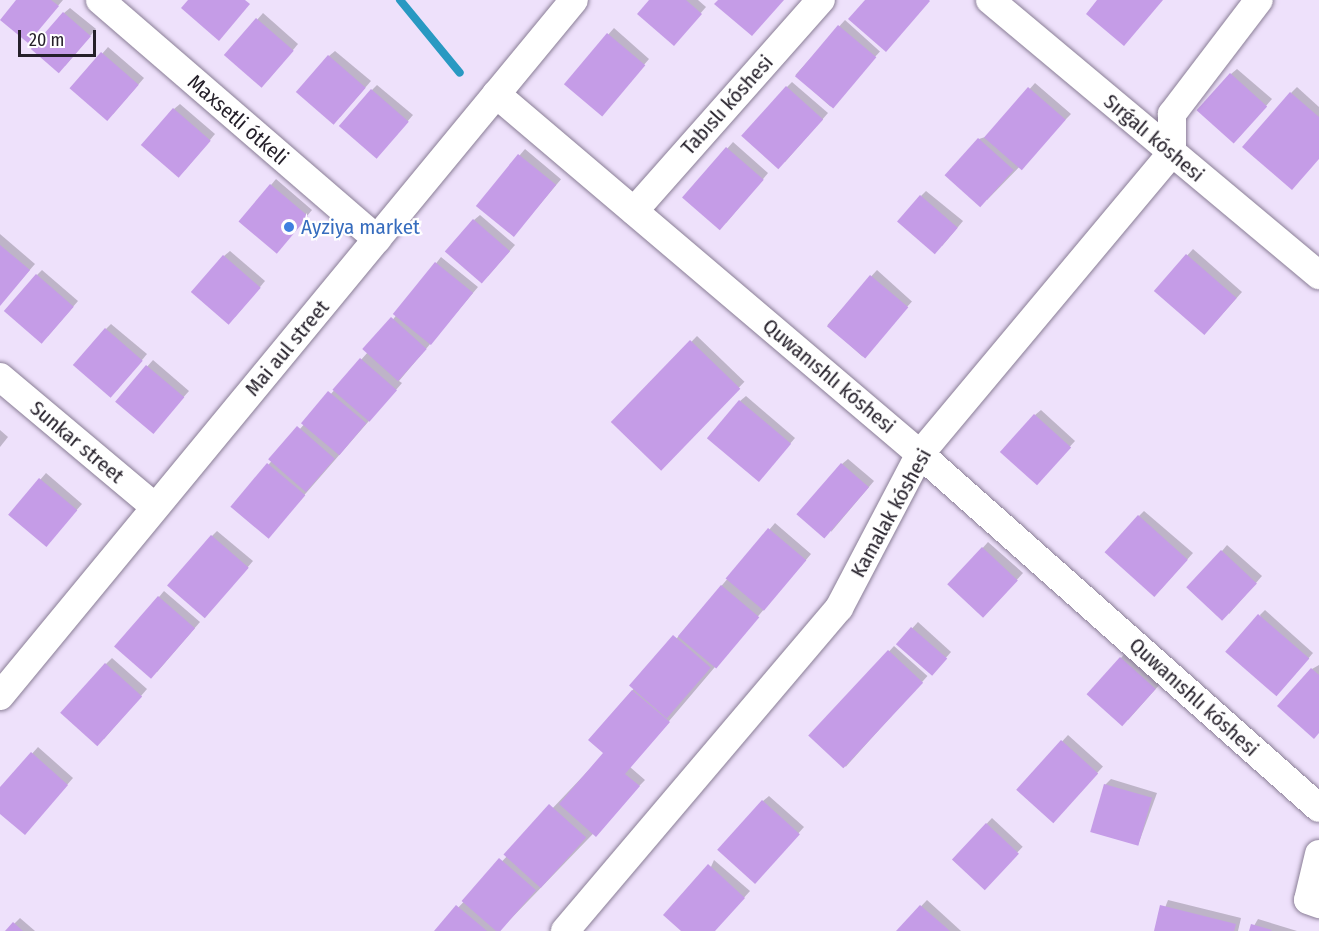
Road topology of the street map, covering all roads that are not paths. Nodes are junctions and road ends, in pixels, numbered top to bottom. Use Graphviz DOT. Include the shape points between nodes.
graph roads {
  1 [pos="100,0"];
  2 [pos="574,0"];
  3 [pos="820,0"];
  4 [pos="990,0"];
  5 [pos="1259,0"];
  6 [pos="496,94"];
  7 [pos="1172,153"];
  8 [pos="634,210"];
  9 [pos="377,239"];
  10 [pos="1319,275"];
  11 [pos="0,377"];
  12 [pos="920,454"];
  13 [pos="155,507"];
  14 [pos="0,696"];
  15 [pos="1319,808"];
  16 [pos="1319,854"];
  17 [pos="1319,904"];
  18 [pos="566,931"];
  1 -- 9 [label="street, Maxsetli ótkeli"];
  2 -- 6 [label="street, Mai aul street"];
  3 -- 8 [label="street, Tabıslı kóshesi"];
  4 -- 7 [label="street, Sırǵalı kóshesi"];
  5 -- 7 [label="street" via="1172,114"];
  6 -- 8 [label="street, Quwanıshlı kóshesi"];
  6 -- 9 [label="street, Mai aul street"];
  7 -- 10 [label="street, Sırǵalı kóshesi"];
  7 -- 12 [label="street, Kamalak kóshesi"];
  8 -- 12 [label="street, Quwanıshlı kóshesi"];
  9 -- 13 [label="street, Mai aul street"];
  11 -- 13 [label="street, Sunkar street"];
  12 -- 15 [label="street, Quwanıshlı kóshesi"];
  12 -- 18 [label="street, Kamalak kóshesi" via="839,608"];
  13 -- 14 [label="street, Mai aul street"];
  16 -- 17 [label="street" via="1308,900"];
}
